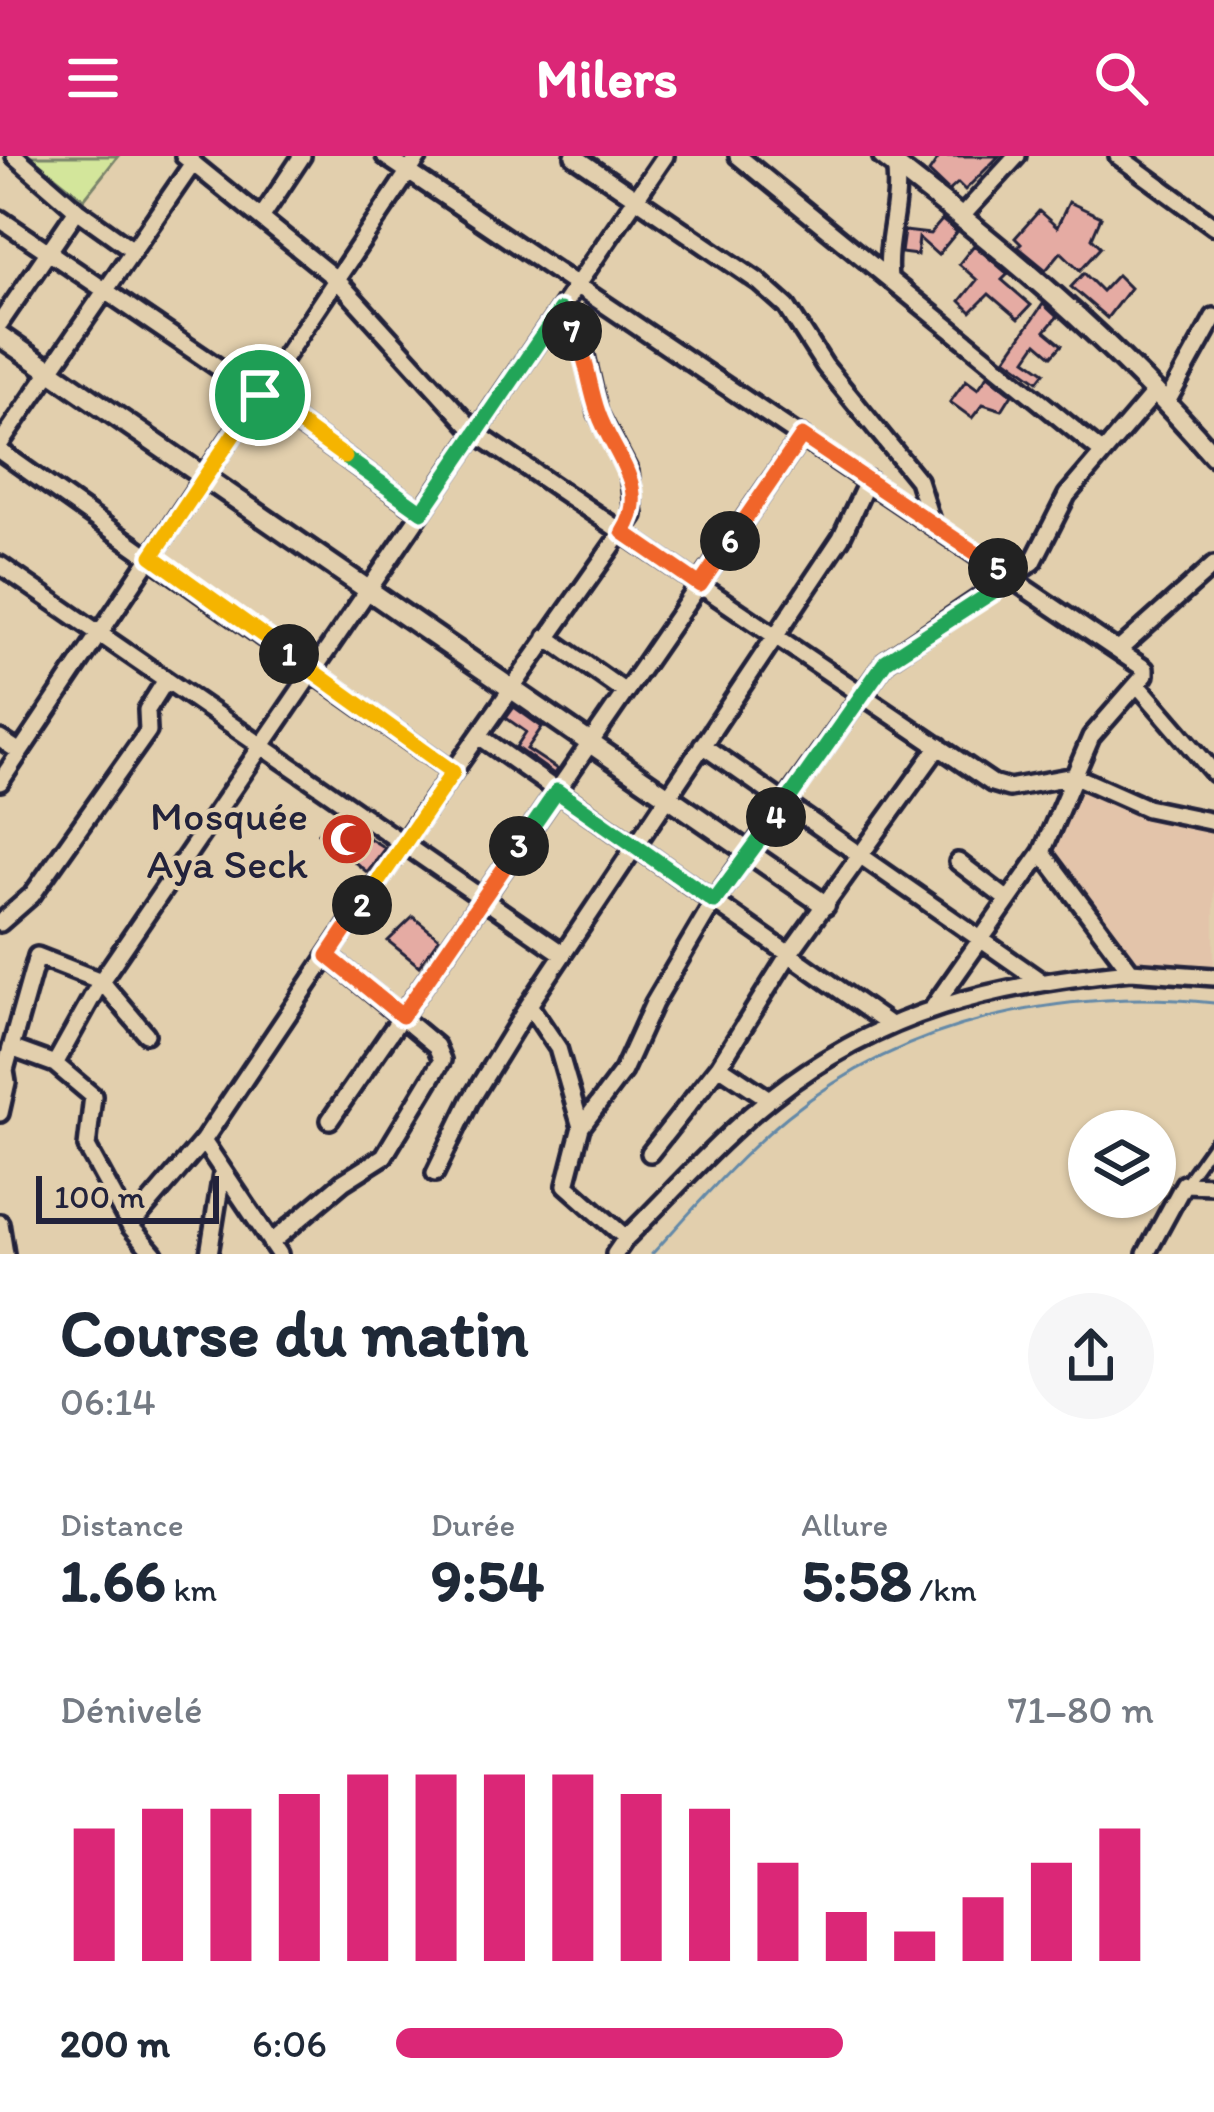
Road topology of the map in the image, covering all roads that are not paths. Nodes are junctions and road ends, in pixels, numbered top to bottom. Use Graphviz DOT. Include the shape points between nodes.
graph roads {
  1 [pos="15,156"];
  2 [pos="302,156"];
  3 [pos="385,156"];
  4 [pos="419,156"];
  5 [pos="574,156"];
  6 [pos="665,156"];
  7 [pos="738,156"];
  8 [pos="1017,156"];
  9 [pos="1118,156"];
  10 [pos="189,160"];
  11 [pos="889,161"];
  12 [pos="409,172"];
  13 [pos="637,197"];
  14 [pos="77,210"];
  15 [pos="963,215"];
  16 [pos="262,218"];
  17 [pos="0,219"];
  18 [pos="1214,226"];
  19 [pos="134,250"];
  20 [pos="49,252"];
  21 [pos="890,278"];
  22 [pos="337,280"];
  23 [pos="577,285"];
  24 [pos="106,290"];
  25 [pos="560,310"];
  26 [pos="1214,317"];
  27 [pos="0,323"];
  28 [pos="0,336"];
  29 [pos="51,370"];
  30 [pos="260,395"];
  31 [pos="1161,397"];
  32 [pos="476,433"];
  33 [pos="802,436"];
  34 [pos="0,447"];
  35 [pos="1103,453"];
  36 [pos="1214,455"];
  37 [pos="204,477"];
  38 [pos="868,480"];
  39 [pos="422,512"];
  40 [pos="932,524"];
  41 [pos="623,532"];
  42 [pos="152,556"];
  43 [pos="0,565"];
  44 [pos="1214,565"];
  45 [pos="1014,578"];
  46 [pos="700,585"];
  47 [pos="368,590"];
  48 [pos="99,634"];
  49 [pos="776,636"];
  50 [pos="547,638"];
  51 [pos="1120,650"];
  52 [pos="313,671"];
  53 [pos="166,680"];
  54 [pos="1137,684"];
  55 [pos="512,689"];
  56 [pos="626,692"];
  57 [pos="862,694"];
  58 [pos="479,736"];
  59 [pos="0,739"];
  60 [pos="590,743"];
  61 [pos="702,745"];
  62 [pos="262,746"];
  63 [pos="939,746"];
  64 [pos="20,752"];
  65 [pos="453,772"];
  66 [pos="1214,773"];
  67 [pos="1076,776"];
  68 [pos="0,782"];
  69 [pos="557,791"];
  70 [pos="668,797"];
  71 [pos="786,804"];
  72 [pos="1214,822"];
  73 [pos="404,843"];
  74 [pos="635,846"];
  75 [pos="1042,852"];
  76 [pos="750,854"];
  77 [pos="860,856"];
  78 [pos="958,862"];
  79 [pos="483,898"];
  80 [pos="1008,899"];
  81 [pos="714,901"];
  82 [pos="825,905"];
  83 [pos="0,923"];
  84 [pos="980,939"];
  85 [pos="563,954"];
  86 [pos="789,955"];
  87 [pos="328,956"];
  88 [pos="1131,971"];
  89 [pos="1214,977"];
  90 [pos="1039,980"];
  91 [pos="100,981"];
  92 [pos="529,1005"];
  93 [pos="932,1009"];
  94 [pos="402,1016"];
  95 [pos="887,1024"];
  96 [pos="146,1034"];
  97 [pos="11,1048"];
  98 [pos="55,1064"];
  99 [pos="719,1066"];
  100 [pos="2,1069"];
  101 [pos="769,1099"];
  102 [pos="0,1112"];
  103 [pos="330,1120"];
  104 [pos="581,1127"];
  105 [pos="203,1141"];
  106 [pos="1214,1142"];
  107 [pos="650,1153"];
  108 [pos="222,1174"];
  109 [pos="435,1174"];
  110 [pos="1184,1184"];
  111 [pos="1214,1185"];
  112 [pos="0,1223"];
  113 [pos="130,1226"];
  114 [pos="626,1238"];
  115 [pos="275,1248"];
  116 [pos="5,1254"];
  117 [pos="154,1254"];
  118 [pos="209,1254"];
  119 [pos="615,1254"];
  120 [pos="1147,1254"];
  1 -- 14 [label="street"];
  2 -- 16 [label="street"];
  3 -- 12 [label="street"];
  4 -- 12 [label="street"];
  5 -- 13 [label="street"];
  6 -- 13 [label="street"];
  7 -- 21 [label="street"];
  8 -- 15 [label="street"];
  9 -- 18 [label="street"];
  10 -- 16 [label="street"];
  10 -- 19 [label="street"];
  11 -- 15 [label="street"];
  11 -- 21 [label="street" via="899,184"];
  12 -- 22 [label="street"];
  12 -- 23 [label="street"];
  13 -- 23 [label="street"];
  13 -- 40 [label="street" via="787,307 918,480"];
  14 -- 19 [label="street"];
  14 -- 20 [label="street"];
  15 -- 31 [label="street"];
  16 -- 22 [label="street"];
  17 -- 20 [label="street"];
  19 -- 24 [label="street"];
  20 -- 24 [label="street"];
  20 -- 27 [label="street"];
  21 -- 35 [label="street"];
  22 -- 30 [label="street"];
  22 -- 32 [label="street"];
  23 -- 25 [label="street"];
  23 -- 33 [label="street"];
  24 -- 29 [label="street"];
  24 -- 30 [label="street"];
  25 -- 32 [label="street"];
  25 -- 41 [label="street" via="584,350 598,413 629,472 634,515"];
  26 -- 31 [label="street"];
  28 -- 29 [label="street"];
  29 -- 34 [label="street"];
  29 -- 37 [label="street"];
  30 -- 37 [label="street"];
  30 -- 39 [label="street"];
  31 -- 35 [label="street"];
  31 -- 36 [label="street"];
  32 -- 39 [label="street"];
  32 -- 41 [label="street"];
  33 -- 38 [label="street"];
  33 -- 46 [label="street"];
  34 -- 42 [label="street"];
  35 -- 45 [label="street" via="1067,495 1033,562"];
  37 -- 42 [label="street"];
  37 -- 47 [label="street"];
  38 -- 40 [label="street"];
  38 -- 49 [label="street" via="841,538"];
  39 -- 47 [label="street"];
  40 -- 45 [label="street"];
  41 -- 46 [label="street"];
  41 -- 50 [label="street"];
  42 -- 48 [label="street"];
  42 -- 52 [label="street"];
  43 -- 48 [label="street"];
  44 -- 51 [label="street"];
  45 -- 51 [label="street"];
  45 -- 57 [label="street" via="895,653"];
  46 -- 49 [label="street"];
  46 -- 56 [label="street"];
  47 -- 52 [label="street"];
  47 -- 55 [label="street"];
  48 -- 53 [label="street"];
  48 -- 64 [label="street"];
  49 -- 57 [label="street"];
  49 -- 61 [label="street"];
  50 -- 55 [label="street"];
  50 -- 56 [label="street"];
  51 -- 54 [label="street" via="1147,672"];
  52 -- 62 [label="street"];
  52 -- 65 [label="street"];
  53 -- 62 [label="street"];
  53 -- 83 [label="street" via="147,710 148,731 32,895"];
  54 -- 66 [label="street"];
  54 -- 67 [label="street" via="1091,736"];
  55 -- 58 [label="street"];
  55 -- 60 [label="street"];
  56 -- 60 [label="street"];
  57 -- 63 [label="street"];
  57 -- 71 [label="street"];
  58 -- 65 [label="street"];
  58 -- 69 [label="street"];
  59 -- 64 [label="street"];
  60 -- 69 [label="street"];
  60 -- 70 [label="street"];
  61 -- 70 [label="street"];
  61 -- 71 [label="street"];
  62 -- 73 [label="street"];
  62 -- 91 [label="street"];
  63 -- 67 [label="street" via="1009,788"];
  63 -- 77 [label="street"];
  64 -- 68 [label="street"];
  65 -- 73 [label="street"];
  67 -- 72 [label="street" via="1147,808"];
  67 -- 75 [label="street"];
  69 -- 74 [label="street"];
  69 -- 79 [label="street"];
  70 -- 74 [label="street"];
  70 -- 76 [label="street"];
  71 -- 76 [label="street"];
  71 -- 77 [label="street"];
  73 -- 79 [label="street"];
  73 -- 87 [label="street"];
  74 -- 81 [label="street"];
  74 -- 85 [label="street"];
  75 -- 80 [label="street"];
  75 -- 88 [label="street"];
  76 -- 81 [label="street"];
  76 -- 82 [label="street"];
  77 -- 82 [label="street"];
  77 -- 84 [label="street"];
  78 -- 80 [label="street"];
  79 -- 85 [label="street"];
  79 -- 94 [label="street"];
  80 -- 84 [label="street"];
  81 -- 86 [label="street"];
  81 -- 104 [label="street" via="623,1071"];
  82 -- 86 [label="street"];
  84 -- 90 [label="street"];
  84 -- 93 [label="street"];
  85 -- 92 [label="street"];
  86 -- 95 [label="street"];
  86 -- 99 [label="street"];
  87 -- 94 [label="street"];
  87 -- 105 [label="street"];
  88 -- 89 [label="street"];
  88 -- 90 [label="street"];
  90 -- 93 [label="street"];
  91 -- 96 [label="street"];
  91 -- 97 [label="street" via="37,956"];
  91 -- 98 [label="street"];
  92 -- 104 [label="street" via="558,1048"];
  92 -- 109 [label="street"];
  93 -- 95 [label="street"];
  94 -- 103 [label="street"];
  94 -- 115 [label="street" via="442,1060 384,1156 343,1181"];
  95 -- 101 [label="street"];
  97 -- 98 [label="street"];
  97 -- 100 [label="street"];
  98 -- 113 [label="street" via="92,1096 87,1147"];
  99 -- 101 [label="street"];
  99 -- 107 [label="street"];
  100 -- 102 [label="street"];
  101 -- 114 [label="street"];
  104 -- 114 [label="street" via="566,1185"];
  105 -- 108 [label="street"];
  105 -- 113 [label="street"];
  106 -- 110 [label="lane"];
  108 -- 115 [label="street"];
  108 -- 118 [label="street"];
  110 -- 111 [label="street"];
  110 -- 120 [label="street"];
  112 -- 116 [label="street"];
  113 -- 117 [label="street"];
  114 -- 119 [label="street"];
}
